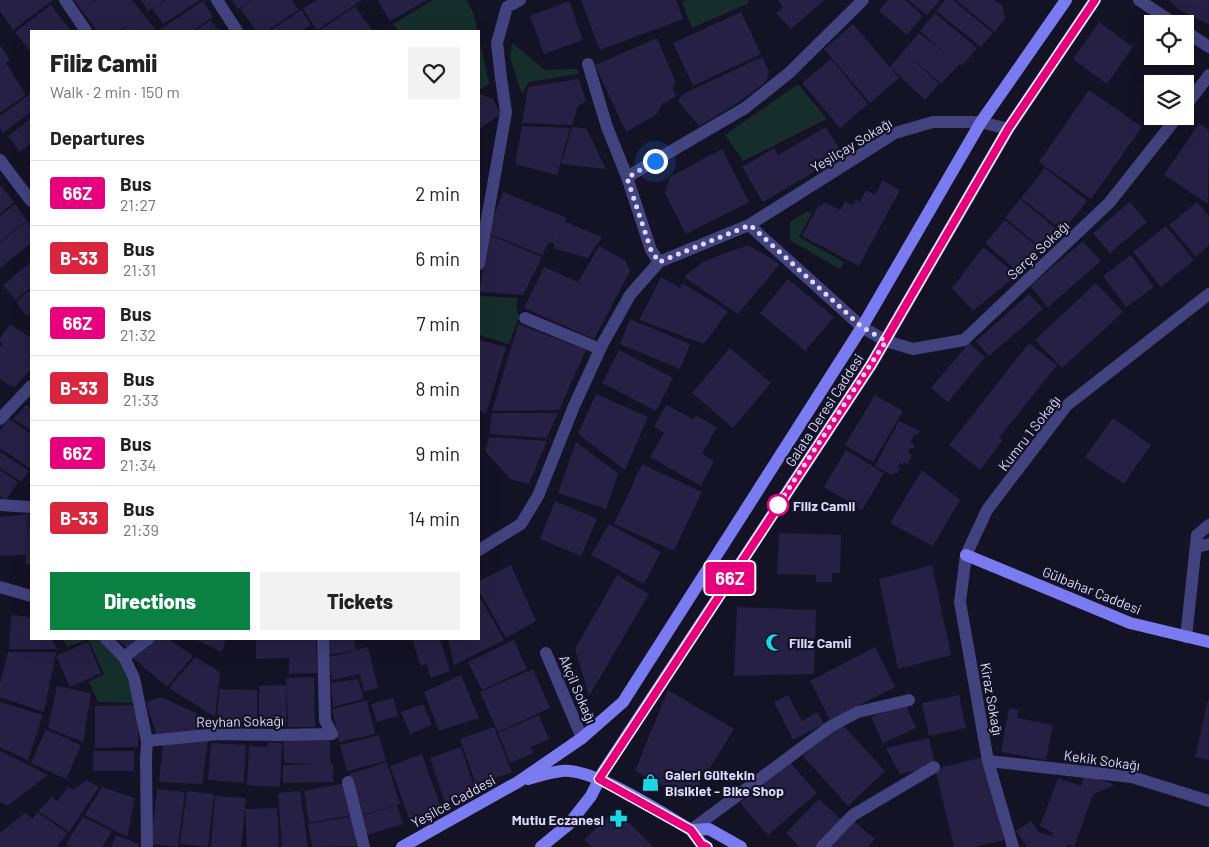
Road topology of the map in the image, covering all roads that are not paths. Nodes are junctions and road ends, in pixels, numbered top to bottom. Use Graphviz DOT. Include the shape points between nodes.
graph roads {
  1 [pos="65,0"];
  2 [pos="217,0"];
  3 [pos="520,0"];
  4 [pos="863,0"];
  5 [pos="1066,0"];
  6 [pos="1095,0"];
  7 [pos="1139,0"];
  8 [pos="1162,15"];
  9 [pos="85,30"];
  10 [pos="236,30"];
  11 [pos="1194,36"];
  12 [pos="1209,47"];
  13 [pos="588,64"];
  14 [pos="1209,75"];
  15 [pos="1194,95"];
  16 [pos="981,122"];
  17 [pos="1171,125"];
  18 [pos="1008,129"];
  19 [pos="0,160"];
  20 [pos="627,178"];
  21 [pos="30,200"];
  22 [pos="750,225"];
  23 [pos="480,258"];
  24 [pos="659,262"];
  25 [pos="1209,294"];
  26 [pos="525,318"];
  27 [pos="862,327"];
  28 [pos="886,341"];
  29 [pos="600,349"];
  30 [pos="30,387"];
  31 [pos="0,419"];
  32 [pos="0,505"];
  33 [pos="30,507"];
  34 [pos="1209,525"];
  35 [pos="1209,544"];
  36 [pos="1196,547"];
  37 [pos="480,548"];
  38 [pos="966,555"];
  39 [pos="0,587"];
  40 [pos="30,596"];
  41 [pos="1186,637"];
  42 [pos="107,640"];
  43 [pos="147,640"];
  44 [pos="323,640"];
  45 [pos="1209,642"];
  46 [pos="546,653"];
  47 [pos="124,657"];
  48 [pos="909,700"];
  49 [pos="582,738"];
  50 [pos="147,741"];
  51 [pos="988,761"];
  52 [pos="934,767"];
  53 [pos="599,779"];
  54 [pos="348,782"];
  55 [pos="518,782"];
  56 [pos="1209,800"];
  57 [pos="691,830"];
  58 [pos="147,847"];
  59 [pos="364,847"];
  60 [pos="402,847"];
  61 [pos="541,847"];
  62 [pos="707,847"];
  63 [pos="741,847"];
  64 [pos="822,847"];
  65 [pos="1013,847"];
  1 -- 9 [label="street"];
  2 -- 10 [label="street"];
  3 -- 23 [label="street" via="507,7 498,43 506,112"];
  4 -- 20 [label="street" via="789,73 745,108"];
  5 -- 16 [label="main road, Galata Deresi Caddesi"];
  6 -- 18 [label="main road, Galata Deresi Caddesi"];
  7 -- 8 [label="street"];
  11 -- 12 [label="street"];
  13 -- 20 [label="street"];
  14 -- 15 [label="street"];
  16 -- 18 [label="street, Yeşilçay Sokağı"];
  16 -- 22 [label="street, Yeşilçay Sokağı" via="933,122 895,133"];
  16 -- 27 [label="main road, Galata Deresi Caddesi"];
  17 -- 28 [label="street, Serçe Sokağı" via="1109,203 964,340 912,349"];
  18 -- 28 [label="main road, Galata Deresi Caddesi"];
  19 -- 21 [label="street"];
  20 -- 24 [label="street" via="651,250"];
  22 -- 24 [label="street, Yeşilçay Sokağı"];
  22 -- 27 [label="street, Serçe Sokağı"];
  24 -- 29 [label="street" via="630,295"];
  25 -- 38 [label="street, Kumru 1 Sokağı" via="1066,406 987,510"];
  26 -- 29 [label="street"];
  27 -- 28 [label="street, Serçe Sokağı"];
  27 -- 49 [label="main road, Galata Deresi Caddesi" via="623,702"];
  28 -- 53 [label="main road, Galata Deresi Caddesi"];
  29 -- 37 [label="street" via="538,496 521,524"];
  30 -- 31 [label="street"];
  32 -- 33 [label="street"];
  34 -- 36 [label="street" via="1197,535"];
  35 -- 36 [label="street"];
  36 -- 41 [label="street"];
  38 -- 41 [label="main road, Gülbahar Caddesi" via="1130,623"];
  38 -- 51 [label="street, Kiraz Sokağı" via="960,602"];
  39 -- 40 [label="street"];
  41 -- 45 [label="main road, Gülbahar Caddesi"];
  42 -- 47 [label="street"];
  43 -- 47 [label="street"];
  44 -- 50 [label="street, Reyhan Sokağı" via="325,720 332,734 218,734"];
  46 -- 49 [label="street, Akçil Sokağı"];
  47 -- 50 [label="street" via="134,678"];
  48 -- 57 [label="street" via="858,712 831,726"];
  49 -- 55 [label="main road, Yeşilce Caddesi"];
  50 -- 58 [label="street"];
  51 -- 56 [label="street, Kekik Sokağı" via="1132,777"];
  51 -- 65 [label="street, Kiraz Sokağı"];
  52 -- 64 [label="street" via="853,815"];
  53 -- 55 [label="main road, Yeşilce Caddesi" via="581,772 563,771"];
  53 -- 57 [label="main road, Yeşilce Caddesi"];
  53 -- 61 [label="main road" via="591,796 569,824"];
  54 -- 59 [label="street"];
  55 -- 60 [label="main road, Yeşilce Caddesi"];
  57 -- 62 [label="main road"];
  57 -- 63 [label="main road" via="710,829"];
}
